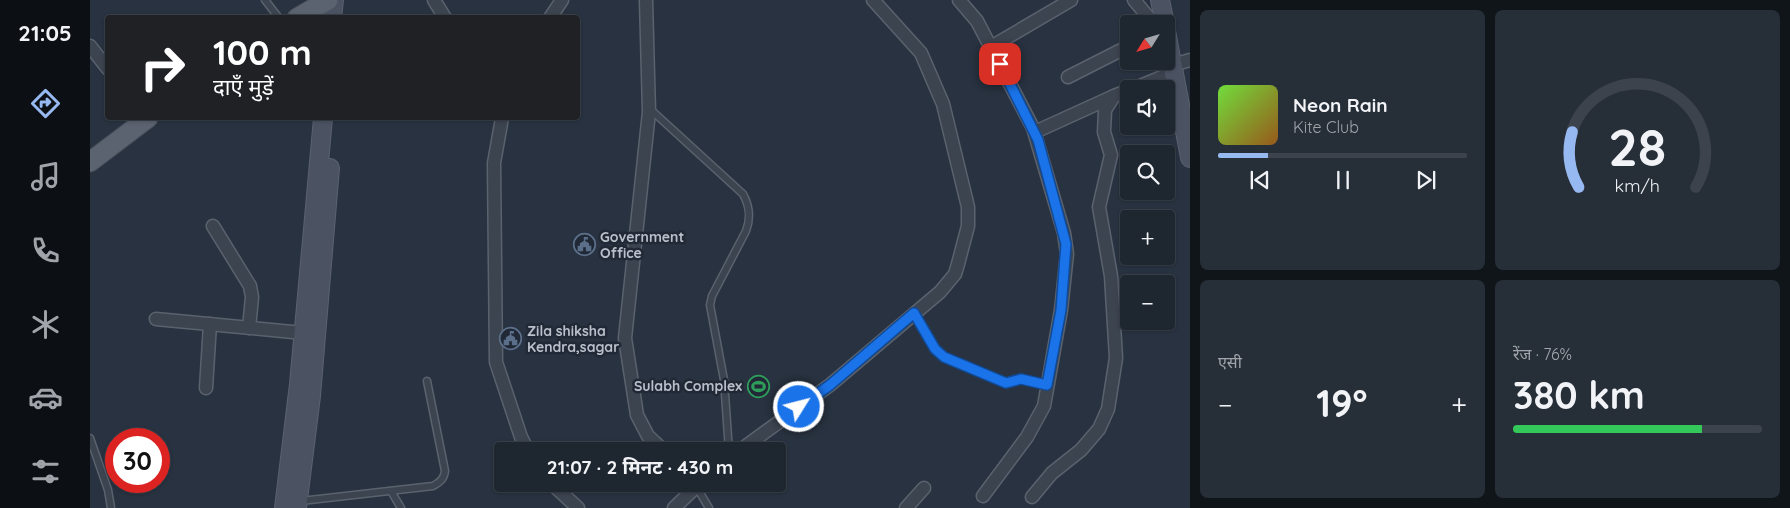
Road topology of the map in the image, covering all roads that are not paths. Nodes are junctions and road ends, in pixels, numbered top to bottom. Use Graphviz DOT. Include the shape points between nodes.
graph roads {
  1 [pos="265,0"];
  2 [pos="434,0"];
  3 [pos="562,0"];
  4 [pos="646,0"];
  5 [pos="873,0"];
  6 [pos="959,0"];
  7 [pos="1071,0"];
  8 [pos="1134,0"];
  9 [pos="1160,0"];
  10 [pos="338,5"];
  11 [pos="277,15"];
  12 [pos="306,15"];
  13 [pos="321,15"];
  14 [pos="442,15"];
  15 [pos="552,15"];
  16 [pos="1146,15"];
  17 [pos="1163,15"];
  18 [pos="90,46"];
  19 [pos="991,47"];
  20 [pos="1120,51"];
  21 [pos="1190,60"];
  22 [pos="105,65"];
  23 [pos="1175,67"];
  24 [pos="1169,70"];
  25 [pos="1173,70"];
  26 [pos="1068,77"];
  27 [pos="1150,80"];
  28 [pos="1120,94"];
  29 [pos="1114,96"];
  30 [pos="649,108"];
  31 [pos="131,120"];
  32 [pos="145,120"];
  33 [pos="323,120"];
  34 [pos="335,120"];
  35 [pos="502,120"];
  36 [pos="1035,132"];
  37 [pos="90,152"];
  38 [pos="1190,158"];
  39 [pos="90,162"];
  40 [pos="213,226"];
  41 [pos="914,313"];
  42 [pos="156,319"];
  43 [pos="210,324"];
  44 [pos="249,328"];
  45 [pos="303,333"];
  46 [pos="427,381"];
  47 [pos="1047,385"];
  48 [pos="206,388"];
  49 [pos="90,438"];
  50 [pos="523,442"];
  51 [pos="654,442"];
  52 [pos="727,442"];
  53 [pos="751,442"];
  54 [pos="924,488"];
  55 [pos="391,491"];
  56 [pos="561,492"];
  57 [pos="690,492"];
  58 [pos="701,492"];
  59 [pos="983,496"];
  60 [pos="1032,497"];
  61 [pos="293,506"];
  62 [pos="111,508"];
  63 [pos="401,508"];
  64 [pos="578,508"];
  65 [pos="674,508"];
  66 [pos="709,508"];
  67 [pos="906,508"];
  1 -- 11 [label="lane"];
  2 -- 14 [label="street"];
  3 -- 15 [label="street"];
  4 -- 30 [label="street"];
  5 -- 41 [label="street" via="921,53 943,104 968,207 968,226 955,274 940,292"];
  6 -- 19 [label="street" via="972,13"];
  7 -- 19 [label="street"];
  8 -- 16 [label="street"];
  9 -- 17 [label="street"];
  10 -- 12 [label="main road"];
  10 -- 13 [label="main road"];
  18 -- 22 [label="street"];
  19 -- 36 [label="street"];
  20 -- 26 [label="street"];
  21 -- 23 [label="street"];
  24 -- 27 [label="street"];
  25 -- 38 [label="street"];
  28 -- 29 [label="street"];
  29 -- 36 [label="street"];
  29 -- 60 [label="street" via="1105,110 1104,132 1111,156 1099,207 1111,276 1116,358 1108,409 1099,429 1081,450 1052,473"];
  30 -- 51 [label="street" via="625,338 637,415"];
  30 -- 52 [label="lane" via="744,194 748,202 750,221 746,232 710,305 722,370"];
  31 -- 37 [label="main road"];
  32 -- 39 [label="main road"];
  33 -- 45 [label="street"];
  34 -- 61 [label="street" via="311,396"];
  35 -- 50 [label="street" via="494,163 496,362"];
  36 -- 47 [label="street" via="1067,254 1061,310"];
  40 -- 44 [label="street" via="250,286"];
  41 -- 47 [label="lane" via="935,349 944,357 1006,383 1021,379"];
  41 -- 53 [label="street" via="830,385"];
  42 -- 43 [label="street"];
  43 -- 44 [label="street"];
  43 -- 48 [label="street"];
  44 -- 45 [label="street"];
  45 -- 61 [label="street"];
  46 -- 55 [label="lane" via="444,478 432,486"];
  47 -- 59 [label="street" via="1044,406 1034,428"];
  49 -- 62 [label="lane"];
  54 -- 67 [label="street"];
  55 -- 61 [label="lane"];
  55 -- 63 [label="lane"];
  56 -- 64 [label="street"];
  57 -- 65 [label="street"];
  58 -- 66 [label="lane"];
}
